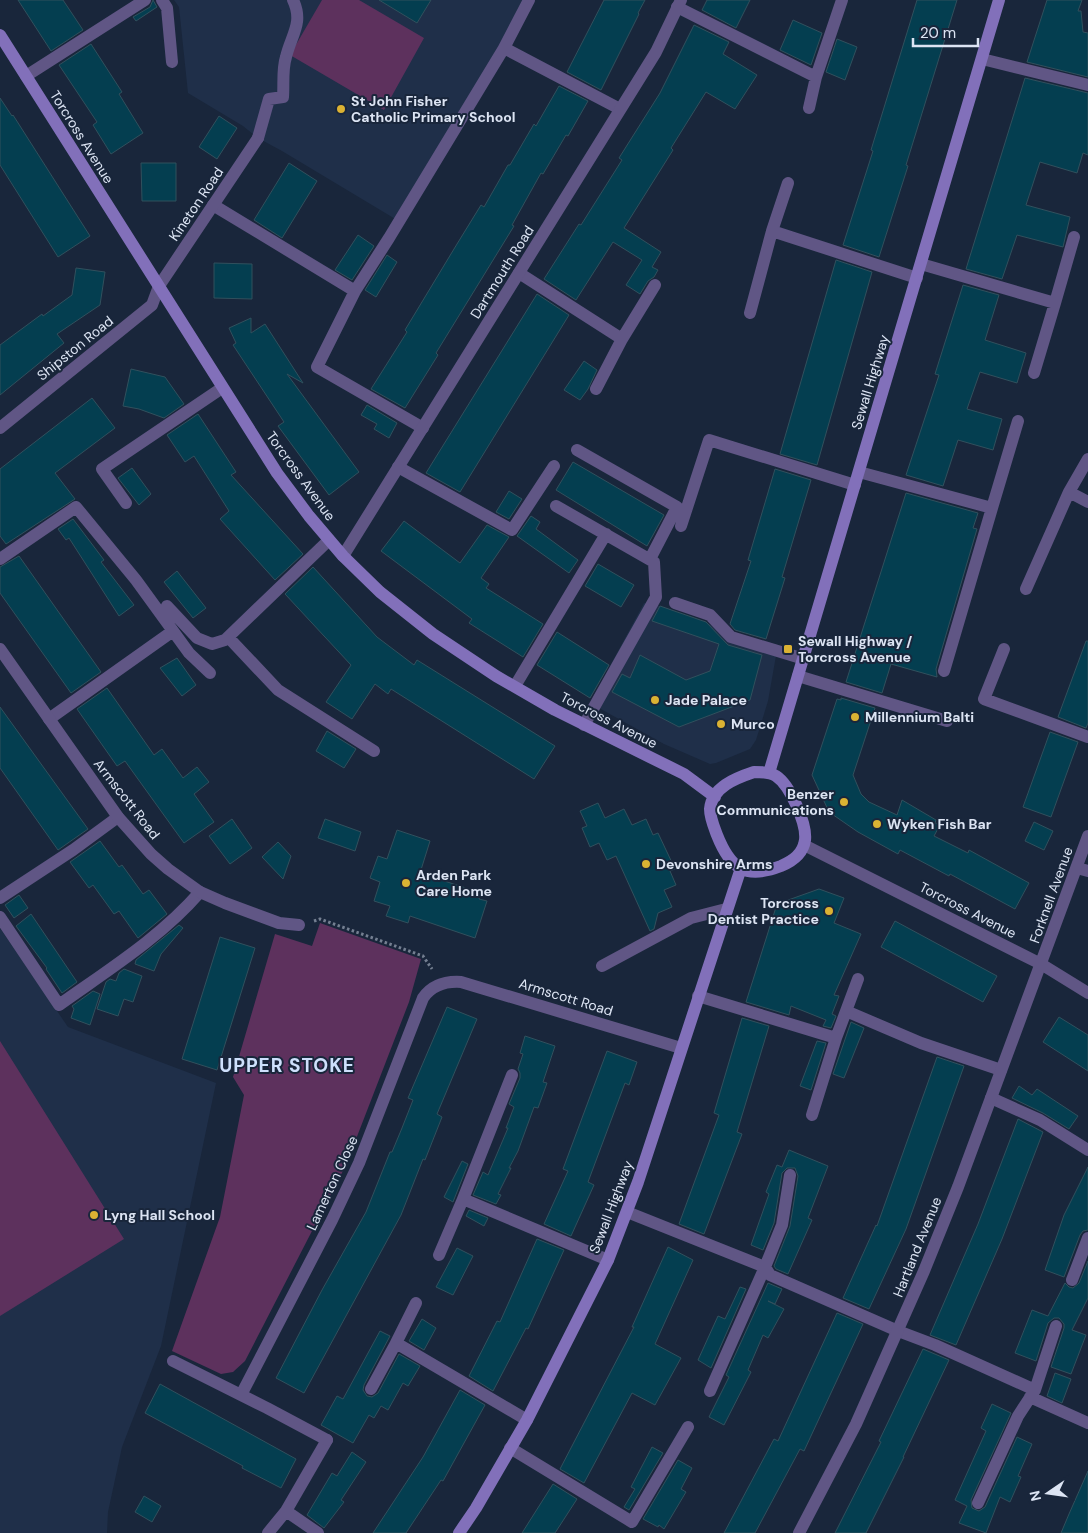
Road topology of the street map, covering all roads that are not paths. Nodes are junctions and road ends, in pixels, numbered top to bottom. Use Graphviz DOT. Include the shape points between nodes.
graph roads {
  1 [pos="146,0"];
  2 [pos="162,0"];
  3 [pos="293,0"];
  4 [pos="529,0"];
  5 [pos="842,0"];
  6 [pos="999,0"];
  7 [pos="679,4"];
  8 [pos="0,35"];
  9 [pos="504,48"];
  10 [pos="982,59"];
  11 [pos="172,62"];
  12 [pos="26,76"];
  13 [pos="816,77"];
  14 [pos="1088,85"];
  15 [pos="809,108"];
  16 [pos="620,109"];
  17 [pos="788,183"];
  18 [pos="213,205"];
  19 [pos="772,231"];
  20 [pos="1074,237"];
  21 [pos="921,264"];
  22 [pos="519,273"];
  23 [pos="917,278"];
  24 [pos="654,285"];
  25 [pos="159,286"];
  26 [pos="355,291"];
  27 [pos="1055,303"];
  28 [pos="750,313"];
  29 [pos="622,338"];
  30 [pos="1034,372"];
  31 [pos="222,388"];
  32 [pos="596,389"];
  33 [pos="1018,421"];
  34 [pos="0,428"];
  35 [pos="423,428"];
  36 [pos="577,450"];
  37 [pos="1088,459"];
  38 [pos="554,466"];
  39 [pos="398,467"];
  40 [pos="859,472"];
  41 [pos="855,485"];
  42 [pos="1069,492"];
  43 [pos="1088,502"];
  44 [pos="126,503"];
  45 [pos="556,506"];
  46 [pos="992,508"];
  47 [pos="681,526"];
  48 [pos="606,534"];
  49 [pos="329,540"];
  50 [pos="343,556"];
  51 [pos="0,559"];
  52 [pos="650,559"];
  53 [pos="1026,589"];
  54 [pos="675,602"];
  55 [pos="167,606"];
  56 [pos="173,630"];
  57 [pos="228,637"];
  58 [pos="0,649"];
  59 [pos="1004,649"];
  60 [pos="804,659"];
  61 [pos="944,672"];
  62 [pos="210,673"];
  63 [pos="798,676"];
  64 [pos="515,686"];
  65 [pos="49,718"];
  66 [pos="947,721"];
  67 [pos="584,725"];
  68 [pos="1088,737"];
  69 [pos="374,751"];
  70 [pos="769,773"];
  71 [pos="715,797"];
  72 [pos="118,816"];
  73 [pos="1088,836"];
  74 [pos="804,845"];
  75 [pos="741,868"];
  76 [pos="1082,870"];
  77 [pos="200,892"];
  78 [pos="0,898"];
  79 [pos="726,909"];
  80 [pos="0,917"];
  81 [pos="299,925"];
  82 [pos="1041,964"];
  83 [pos="602,966"];
  84 [pos="858,979"];
  85 [pos="441,983"];
  86 [pos="1088,993"];
  87 [pos="698,996"];
  88 [pos="846,1011"];
  89 [pos="836,1038"];
  90 [pos="681,1048"];
  91 [pos="1002,1070"];
  92 [pos="512,1074"];
  93 [pos="991,1098"];
  94 [pos="812,1115"];
  95 [pos="1088,1150"];
  96 [pos="790,1175"];
  97 [pos="463,1199"];
  98 [pos="627,1212"];
  99 [pos="1088,1238"];
  100 [pos="439,1255"];
  101 [pos="608,1260"];
  102 [pos="765,1267"];
  103 [pos="1072,1280"];
  104 [pos="416,1303"];
  105 [pos="1056,1326"];
  106 [pos="898,1331"];
  107 [pos="396,1343"];
  108 [pos="173,1361"];
  109 [pos="370,1389"];
  110 [pos="710,1391"];
  111 [pos="1033,1394"];
  112 [pos="241,1395"];
  113 [pos="527,1420"];
  114 [pos="1088,1423"];
  115 [pos="688,1426"];
  116 [pos="510,1448"];
  117 [pos="978,1503"];
  118 [pos="286,1511"];
  119 [pos="629,1528"];
  120 [pos="804,1532"];
  121 [pos="268,1533"];
  122 [pos="318,1533"];
  123 [pos="459,1533"];
  1 -- 12 [label="street"];
  2 -- 11 [label="street" via="167,8"];
  3 -- 18 [label="street, Kineton Road" via="298,10 298,23 285,58 283,97 269,99 258,138"];
  4 -- 9 [label="street"];
  5 -- 13 [label="street"];
  6 -- 10 [label="street, Sewall Highway"];
  7 -- 13 [label="street"];
  7 -- 16 [label="street, Dartmouth Road" via="656,52"];
  8 -- 12 [label="street, Torcross Avenue"];
  9 -- 16 [label="street"];
  9 -- 26 [label="street"];
  10 -- 14 [label="street"];
  10 -- 21 [label="street, Sewall Highway"];
  12 -- 25 [label="street, Torcross Avenue"];
  13 -- 15 [label="street"];
  16 -- 22 [label="street, Dartmouth Road"];
  17 -- 19 [label="street"];
  18 -- 25 [label="street, Kineton Road"];
  18 -- 26 [label="street"];
  19 -- 23 [label="street"];
  19 -- 28 [label="street"];
  20 -- 27 [label="street"];
  21 -- 23 [label="street, Sewall Highway"];
  21 -- 27 [label="street"];
  22 -- 29 [label="street"];
  22 -- 35 [label="street, Dartmouth Road"];
  23 -- 40 [label="street, Sewall Highway"];
  24 -- 29 [label="street"];
  25 -- 31 [label="street, Torcross Avenue"];
  25 -- 34 [label="street, Shipston Road" via="152,305"];
  26 -- 35 [label="street" via="317,367"];
  27 -- 30 [label="street"];
  29 -- 32 [label="street"];
  31 -- 44 [label="street" via="102,468"];
  31 -- 49 [label="street, Torcross Avenue" via="277,473"];
  33 -- 46 [label="street"];
  35 -- 39 [label="street, Dartmouth Road"];
  36 -- 52 [label="street" via="677,507"];
  37 -- 42 [label="street"];
  38 -- 39 [label="street" via="512,530"];
  39 -- 50 [label="street, Dartmouth Road"];
  40 -- 41 [label="street, Sewall Highway"];
  40 -- 46 [label="street"];
  41 -- 47 [label="street" via="708,440"];
  41 -- 60 [label="street, Sewall Highway"];
  42 -- 43 [label="street"];
  42 -- 53 [label="street"];
  45 -- 48 [label="street"];
  46 -- 61 [label="street"];
  48 -- 52 [label="street"];
  48 -- 64 [label="street"];
  49 -- 50 [label="street, Torcross Avenue"];
  49 -- 57 [label="street"];
  50 -- 64 [label="street, Torcross Avenue" via="380,592 434,634"];
  51 -- 56 [label="street" via="76,507"];
  52 -- 67 [label="street" via="654,562 656,597"];
  54 -- 60 [label="street" via="710,615 730,637"];
  55 -- 57 [label="street" via="197,638 212,644"];
  56 -- 62 [label="street" via="189,653"];
  56 -- 65 [label="street"];
  57 -- 69 [label="street" via="278,690"];
  58 -- 65 [label="street, Armscott Road"];
  59 -- 68 [label="street" via="984,698"];
  60 -- 63 [label="street, Sewall Highway"];
  63 -- 66 [label="street"];
  63 -- 70 [label="street, Sewall Highway"];
  64 -- 67 [label="street, Torcross Avenue"];
  65 -- 72 [label="street, Armscott Road"];
  67 -- 71 [label="street, Torcross Avenue" via="684,774"];
  70 -- 71 [label="street" via="754,772 734,780 722,787"];
  70 -- 74 [label="street" via="782,780 802,817 806,835"];
  71 -- 75 [label="street" via="710,809 713,822 727,858"];
  72 -- 77 [label="street, Armscott Road" via="151,854"];
  72 -- 78 [label="street"];
  73 -- 76 [label="street, Forknell Avenue"];
  74 -- 75 [label="street" via="794,860 773,869 754,872"];
  74 -- 82 [label="street, Torcross Avenue"];
  75 -- 79 [label="street, Sewall Highway"];
  76 -- 82 [label="street, Forknell Avenue"];
  77 -- 80 [label="street" via="143,946 59,1005"];
  77 -- 81 [label="street, Armscott Road" via="279,923"];
  79 -- 83 [label="street" via="691,918"];
  79 -- 87 [label="street, Sewall Highway"];
  82 -- 86 [label="street, Torcross Avenue"];
  82 -- 91 [label="street, Hartland Avenue"];
  84 -- 88 [label="street"];
  85 -- 90 [label="street, Armscott Road" via="468,984"];
  85 -- 112 [label="street, Lamerton Close" via="423,998 359,1163"];
  87 -- 89 [label="street"];
  87 -- 90 [label="street, Sewall Highway"];
  88 -- 89 [label="street"];
  88 -- 91 [label="street" via="921,1043"];
  89 -- 94 [label="street"];
  90 -- 98 [label="street, Sewall Highway"];
  91 -- 93 [label="street, Hartland Avenue"];
  92 -- 97 [label="street"];
  93 -- 95 [label="street" via="1040,1120"];
  93 -- 106 [label="street, Hartland Avenue"];
  96 -- 102 [label="street" via="782,1225"];
  97 -- 100 [label="street"];
  97 -- 101 [label="street"];
  98 -- 101 [label="street, Sewall Highway"];
  98 -- 102 [label="street"];
  99 -- 103 [label="street"];
  101 -- 113 [label="street, Sewall Highway"];
  102 -- 106 [label="street" via="770,1275"];
  102 -- 110 [label="street"];
  104 -- 107 [label="street"];
  105 -- 111 [label="street"];
  106 -- 111 [label="street" via="935,1345"];
  106 -- 120 [label="street, Hartland Avenue"];
  107 -- 109 [label="street"];
  107 -- 113 [label="street"];
  108 -- 112 [label="street"];
  111 -- 114 [label="street"];
  111 -- 117 [label="street" via="1018,1416"];
  112 -- 118 [label="street" via="327,1440"];
  113 -- 116 [label="street, Sewall Highway"];
  115 -- 119 [label="street"];
  116 -- 119 [label="street"];
  116 -- 123 [label="street, Sewall Highway"];
  118 -- 121 [label="street"];
  118 -- 122 [label="street"];
}
